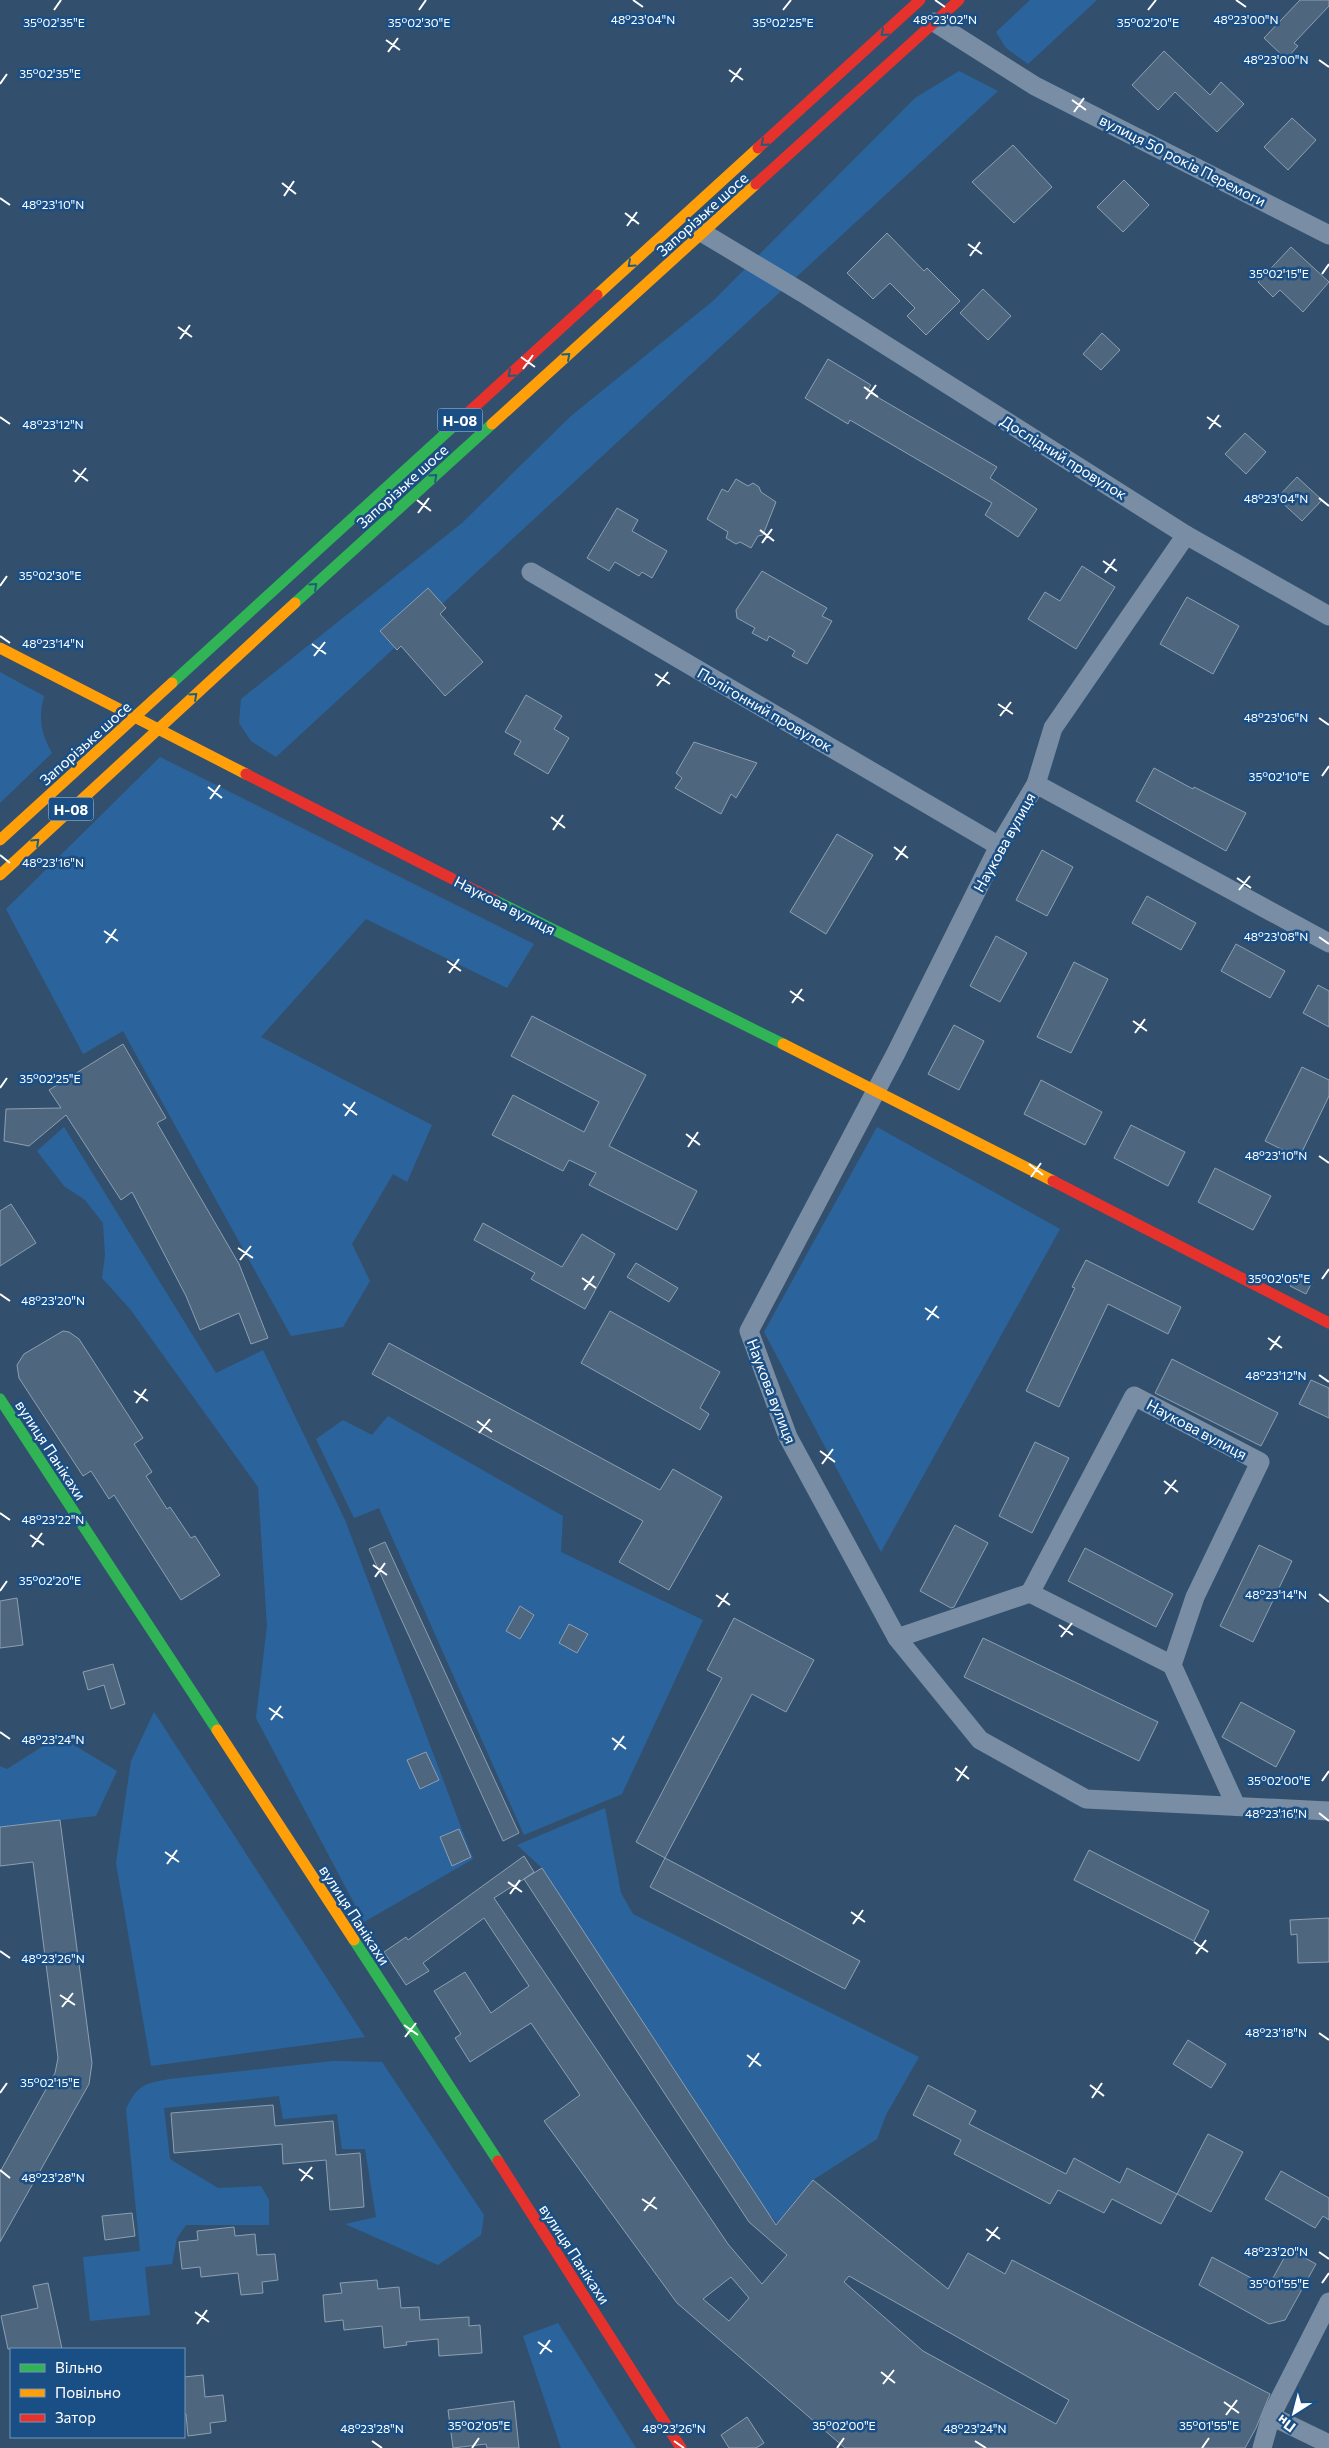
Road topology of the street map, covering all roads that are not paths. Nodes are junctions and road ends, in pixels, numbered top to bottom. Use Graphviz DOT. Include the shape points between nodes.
graph roads {
  1 [pos="920,0"];
  2 [pos="959,0"];
  3 [pos="934,22"];
  4 [pos="703,233"];
  5 [pos="1329,235"];
  6 [pos="1186,535"];
  7 [pos="531,572"];
  8 [pos="1329,616"];
  9 [pos="0,648"];
  10 [pos="135,718"];
  11 [pos="158,728"];
  12 [pos="1036,784"];
  13 [pos="0,840"];
  14 [pos="999,846"];
  15 [pos="0,875"];
  16 [pos="1329,943"];
  17 [pos="876,1090"];
  18 [pos="1329,1323"];
  19 [pos="0,1399"];
  20 [pos="1030,1593"];
  21 [pos="897,1638"];
  22 [pos="1172,1665"];
  23 [pos="1236,1806"];
  24 [pos="1329,1811"];
  25 [pos="1329,2302"];
  26 [pos="1271,2416"];
  27 [pos="1329,2444"];
  28 [pos="681,2448"];
  29 [pos="1262,2448"];
  1 -- 10 [label="street, Запорізьке шосе / Н-08, one-way"];
  2 -- 3 [label="street, Запорізьке шосе / Н-08"];
  3 -- 4 [label="street, Запорізьке шосе / Н-08"];
  3 -- 5 [label="street, вулиця 50 років Перемоги" via="1036,86"];
  4 -- 6 [label="street, Дослідний провулок"];
  11 -- 4 [label="street, Запорізьке шосе / Н-08, one-way"];
  6 -- 8 [label="street, Дослідний провулок"];
  6 -- 12 [label="street" via="1053,728"];
  7 -- 14 [label="street, Полігонний провулок"];
  9 -- 10 [label="street, Наукова вулиця"];
  10 -- 11 [label="street, Наукова вулиця"];
  10 -- 13 [label="street, Запорізьке шосе / Н-08"];
  15 -- 11 [label="street, Запорізьке шосе / Н-08, one-way"];
  11 -- 17 [label="street, Наукова вулиця" via="555,931"];
  12 -- 14 [label="street, Наукова вулиця"];
  12 -- 16 [label="street, Наукова вулиця"];
  14 -- 17 [label="street, Наукова вулиця"];
  17 -- 18 [label="street, Наукова вулиця"];
  17 -- 21 [label="street, Наукова вулиця" via="748,1330 788,1437"];
  19 -- 28 [label="street, вулиця Панікахи" via="472,2120"];
  20 -- 21 [label="street"];
  20 -- 22 [label="street"];
  20 -- 22 [label="street, Наукова вулиця" via="1134,1396 1260,1462 1195,1597"];
  21 -- 23 [label="street, Наукова вулиця" via="980,1740 1086,1799"];
  22 -- 23 [label="street"];
  23 -- 24 [label="street, Наукова вулиця"];
  25 -- 26 [label="street"];
  26 -- 27 [label="street"];
  26 -- 29 [label="street"];
}
